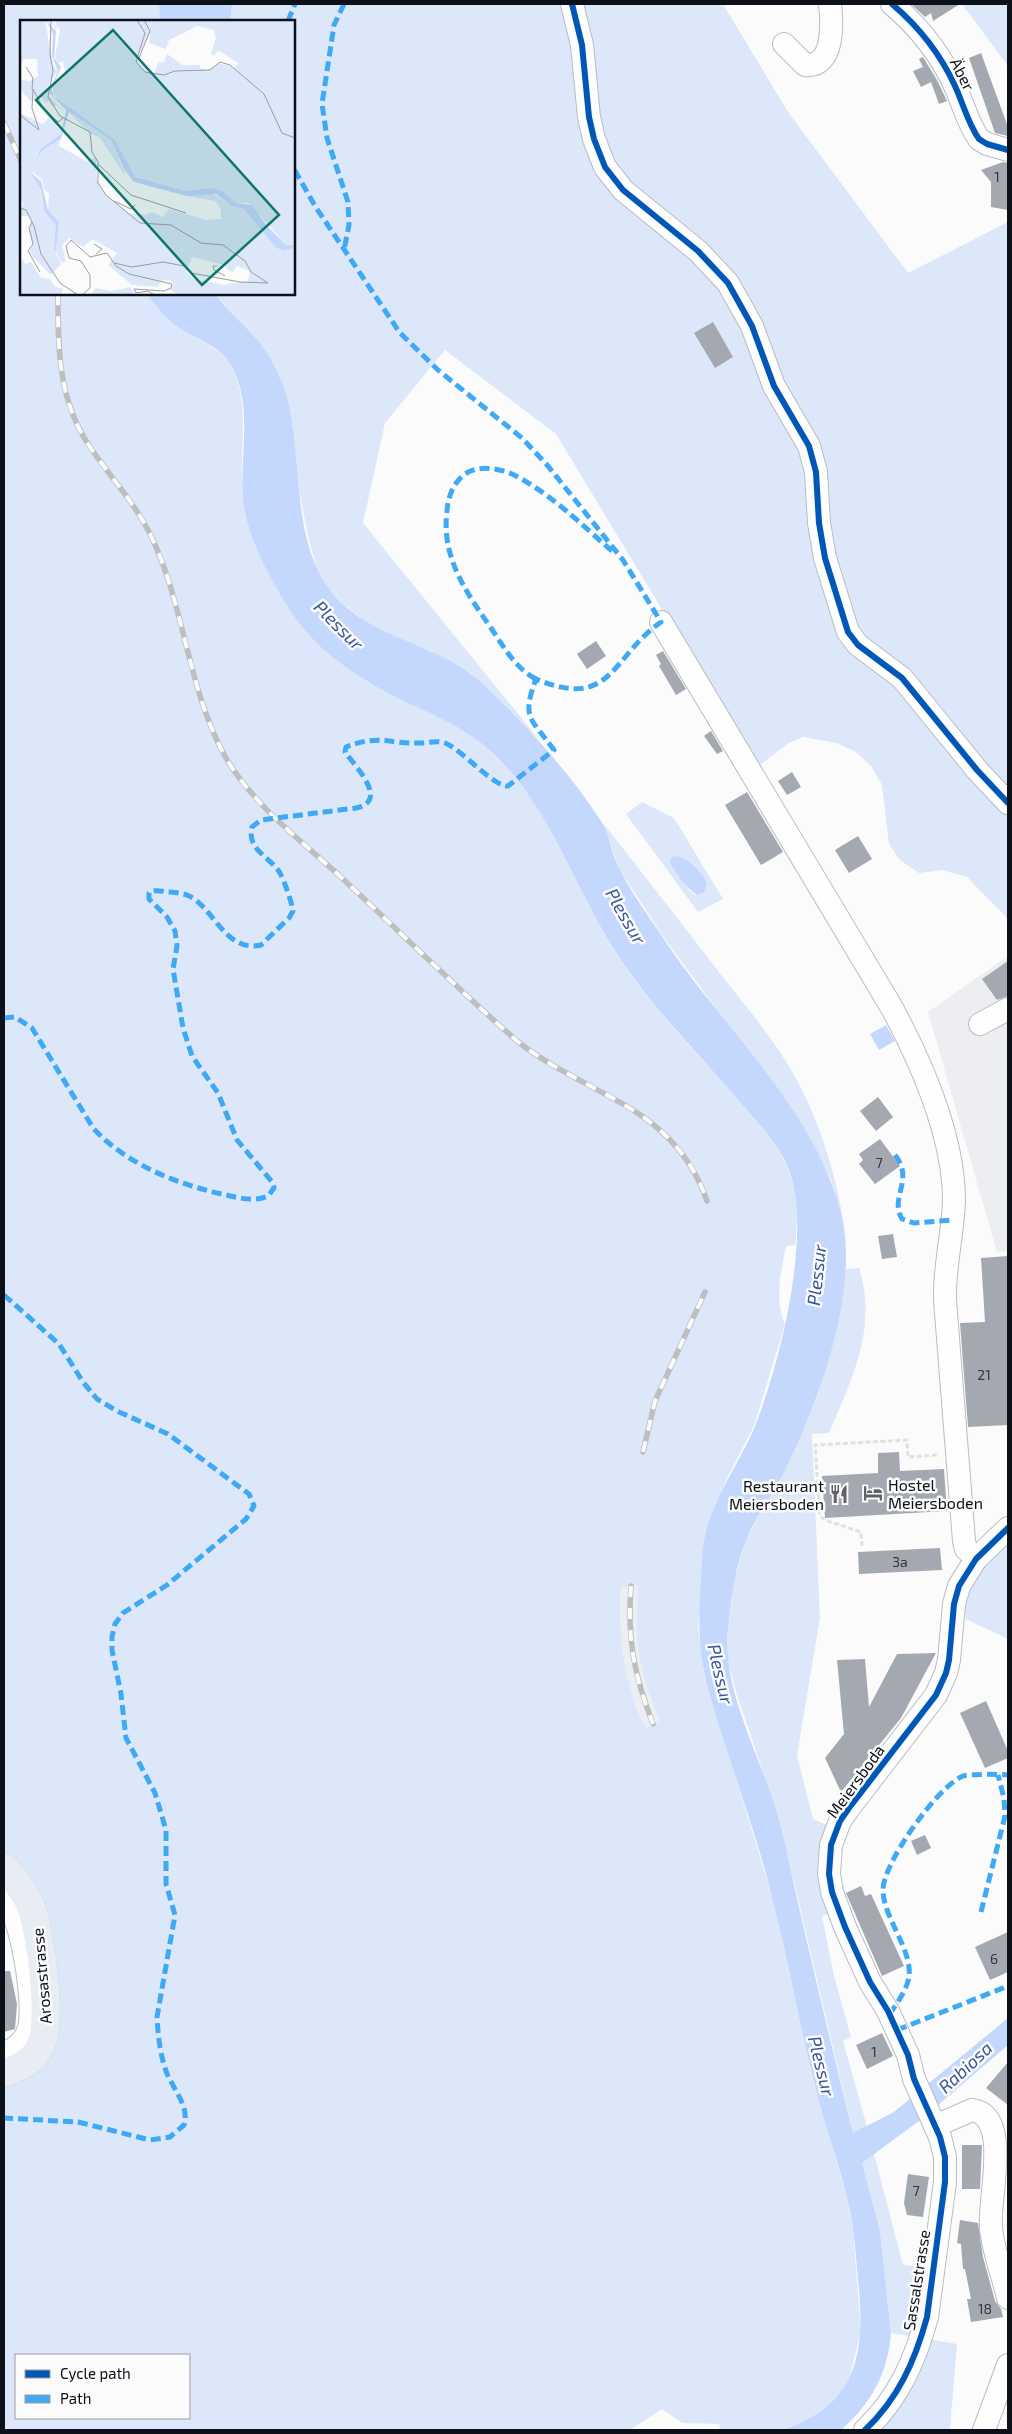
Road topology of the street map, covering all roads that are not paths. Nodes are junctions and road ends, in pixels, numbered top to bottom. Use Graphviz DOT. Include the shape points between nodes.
graph roads {
  1 [pos="572,4"];
  2 [pos="830,4"];
  3 [pos="892,4"];
  4 [pos="784,44"];
  5 [pos="1008,150"];
  6 [pos="661,622"];
  7 [pos="1008,803"];
  8 [pos="1008,1009"];
  9 [pos="980,1024"];
  10 [pos="1008,1528"];
  11 [pos="976,1560"];
  12 [pos="4,1867"];
  13 [pos="4,1896"];
  14 [pos="4,2054"];
  15 [pos="4,2073"];
  16 [pos="934,2122"];
  17 [pos="1008,2298"];
  18 [pos="1008,2365"];
  19 [pos="865,2430"];
  20 [pos="984,2430"];
  1 -- 7 [label="street" via="582,45 589,117 604,167 622,190 703,256 728,282 752,326 774,386 809,446 816,472 825,558 848,632 858,645 902,678"];
  2 -- 4 [label="street" via="830,42 816,62 810,65 802,63"];
  3 -- 5 [label="street, Äber" via="916,25 930,43 952,79 979,139"];
  6 -- 11 [label="street" via="892,1008 926,1082 948,1153 953,1185 944,1300 964,1541 966,1549"];
  8 -- 9 [label="street"];
  10 -- 11 [label="street, Meiersboda"];
  11 -- 16 [label="street, Meiersboda" via="956,1595 949,1660 941,1684 922,1715 844,1814 836,1829 830,1854 830,1883 838,1910 870,1982 905,2047"];
  12 -- 15 [label="main road, Arosastrasse" via="25,1894 34,1914 47,2024 41,2046 33,2058"];
  13 -- 14 [label="street" via="20,1928 30,2015 25,2037"];
  16 -- 17 [label="street" via="972,2110 986,2115 994,2126 997,2171 991,2229"];
  16 -- 19 [label="street, Sassalstrasse" via="943,2148 945,2174 926,2317 908,2373"];
  18 -- 20 [label="street"];
}
